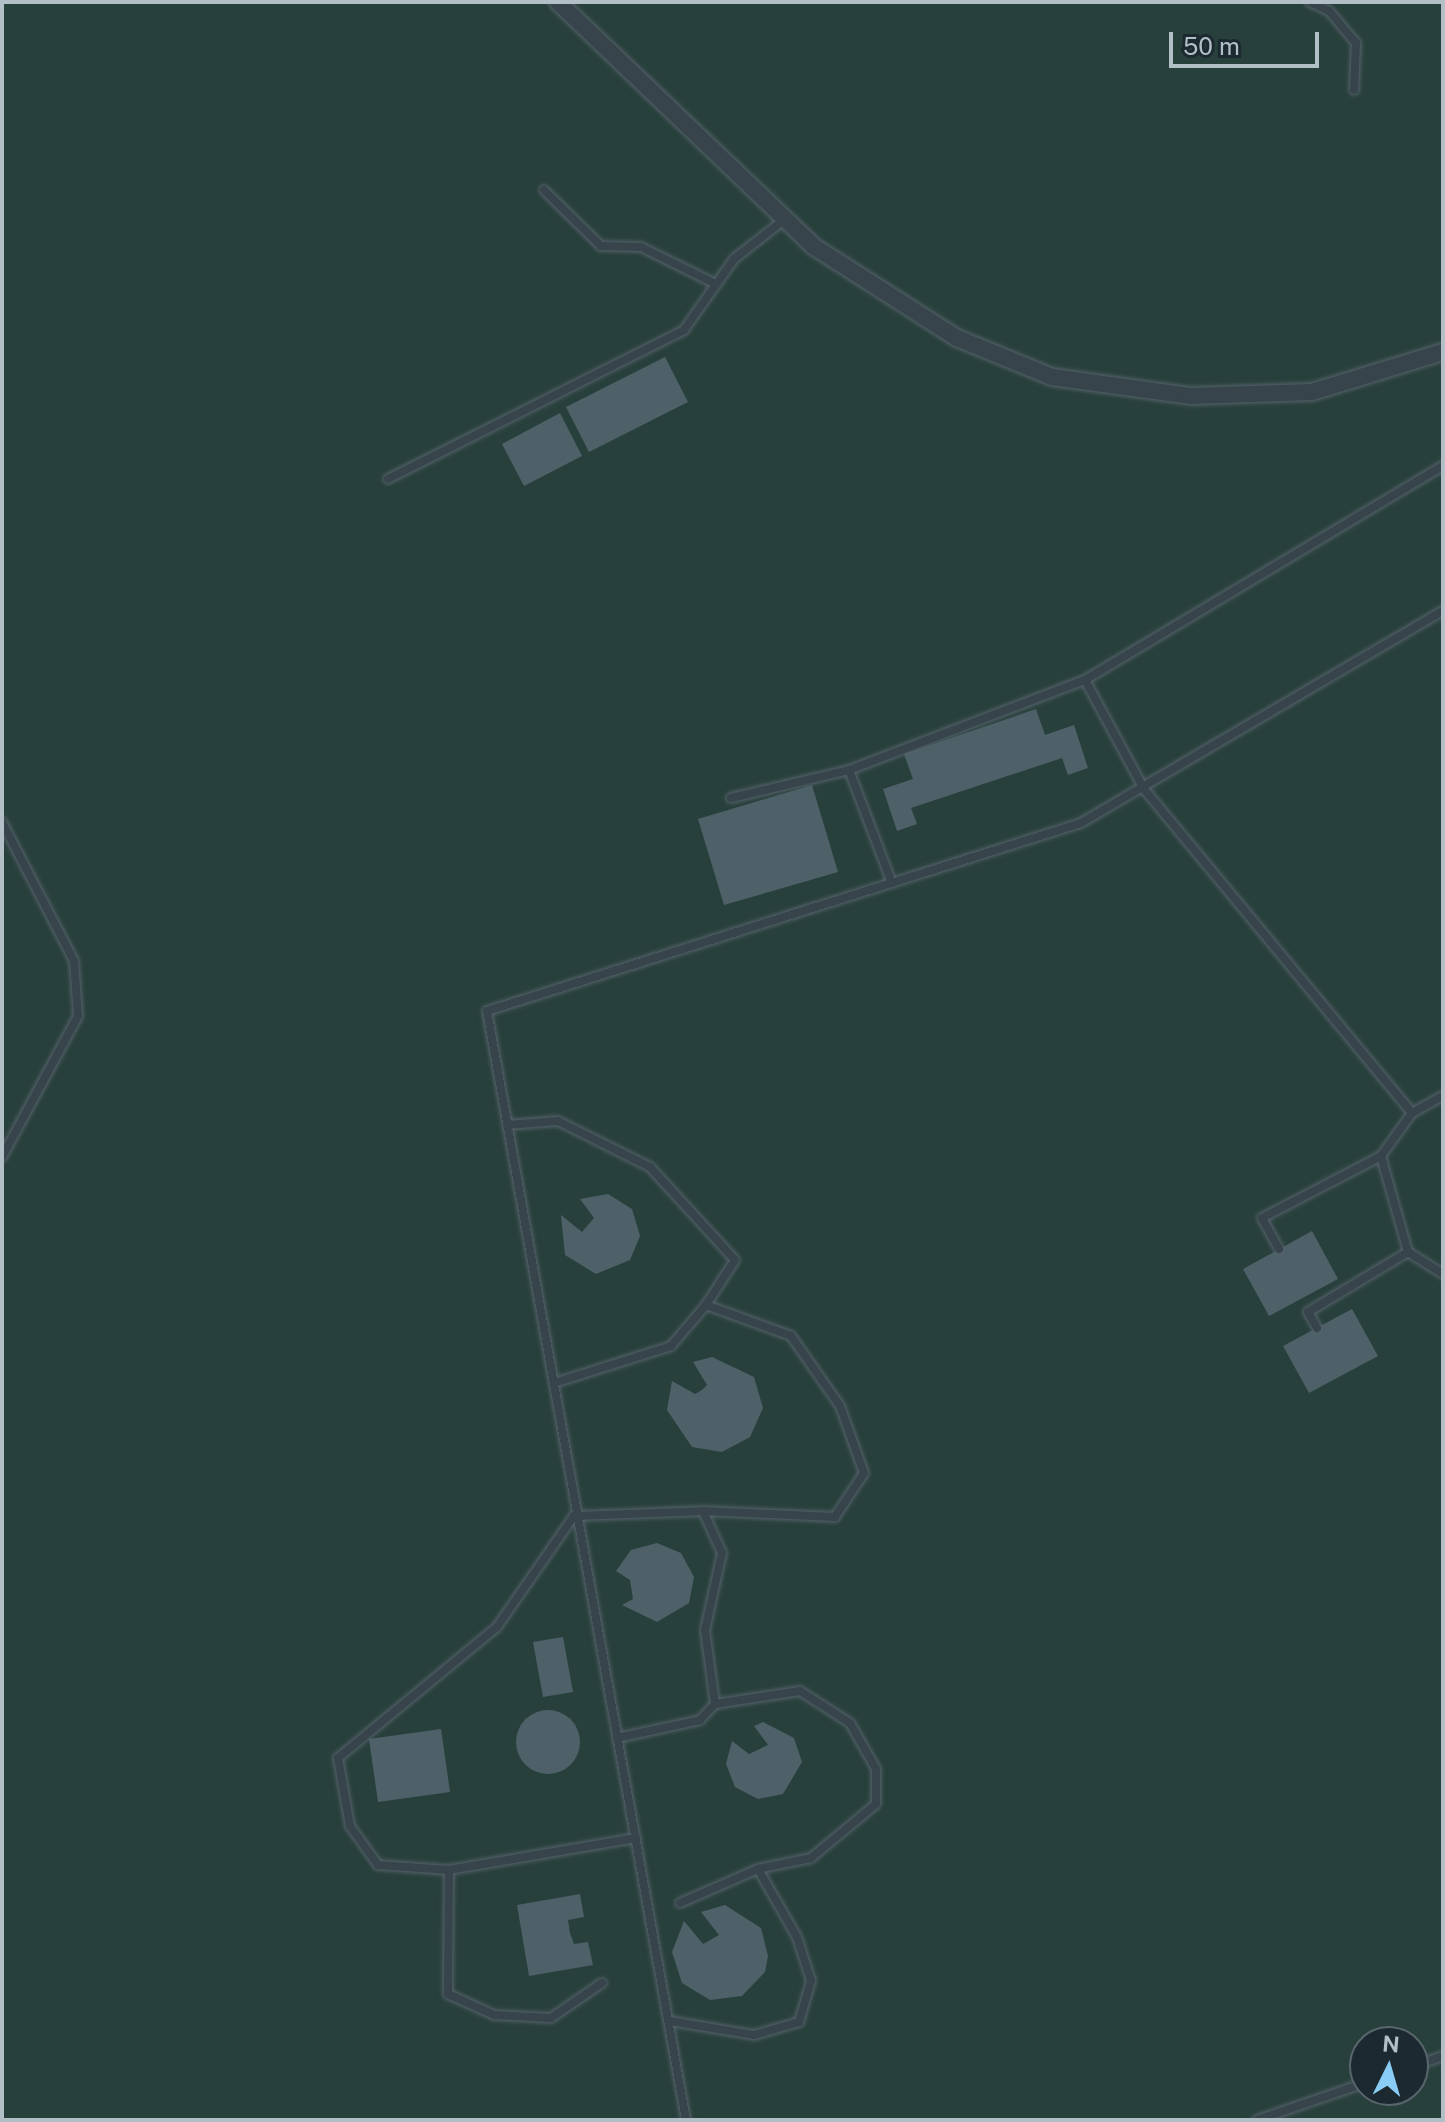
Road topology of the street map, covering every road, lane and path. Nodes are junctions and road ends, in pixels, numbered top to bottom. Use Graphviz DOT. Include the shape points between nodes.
graph roads {
  1 [pos="558,2"];
  2 [pos="1310,2"];
  3 [pos="1354,90"];
  4 [pos="544,190"];
  5 [pos="785,219"];
  6 [pos="716,284"];
  7 [pos="1443,352"];
  8 [pos="1443,466"];
  9 [pos="388,479"];
  10 [pos="1443,611"];
  11 [pos="1085,680"];
  12 [pos="849,770"];
  13 [pos="1144,789"];
  14 [pos="731,798"];
  15 [pos="2,822"];
  16 [pos="892,883"];
  17 [pos="1443,1096"];
  18 [pos="1412,1113"];
  19 [pos="507,1125"];
  20 [pos="1381,1156"];
  21 [pos="2,1157"];
  22 [pos="1279,1249"];
  23 [pos="1408,1252"];
  24 [pos="1443,1274"];
  25 [pos="706,1305"];
  26 [pos="1317,1328"];
  27 [pos="554,1383"];
  28 [pos="703,1511"];
  29 [pos="574,1516"];
  30 [pos="715,1704"];
  31 [pos="617,1738"];
  32 [pos="636,1838"];
  33 [pos="758,1869"];
  34 [pos="449,1870"];
  35 [pos="680,1903"];
  36 [pos="602,1983"];
  37 [pos="669,2021"];
  38 [pos="1349,2088"];
  39 [pos="686,2120"];
  40 [pos="1257,2120"];
  1 -- 5 [label="street"];
  2 -- 3 [label="lane" via="1329,11 1356,43"];
  4 -- 6 [label="lane" via="601,246 641,247"];
  5 -- 6 [label="lane" via="734,259"];
  5 -- 7 [label="street" via="813,246 957,338 1052,377 1190,396 1312,392"];
  6 -- 9 [label="lane" via="684,330"];
  8 -- 11 [label="lane"];
  10 -- 13 [label="lane"];
  11 -- 12 [label="lane"];
  11 -- 13 [label="lane"];
  12 -- 14 [label="lane"];
  12 -- 16 [label="lane"];
  13 -- 16 [label="lane" via="1081,823"];
  13 -- 18 [label="lane"];
  15 -- 21 [label="lane" via="74,961 78,1016"];
  16 -- 19 [label="lane" via="487,1011"];
  17 -- 18 [label="lane"];
  18 -- 20 [label="lane"];
  19 -- 25 [label="lane" via="558,1121 650,1167 735,1260"];
  19 -- 27 [label="lane"];
  20 -- 22 [label="lane" via="1262,1218"];
  20 -- 23 [label="lane"];
  23 -- 24 [label="lane"];
  23 -- 26 [label="lane" via="1308,1312"];
  25 -- 27 [label="lane" via="671,1346"];
  25 -- 28 [label="lane" via="791,1336 840,1406 864,1473 835,1517"];
  27 -- 29 [label="lane"];
  28 -- 29 [label="lane"];
  28 -- 30 [label="lane" via="722,1553 705,1630"];
  29 -- 31 [label="lane"];
  29 -- 34 [label="lane" via="497,1627 338,1758 350,1826 378,1865"];
  30 -- 31 [label="lane" via="700,1720"];
  30 -- 33 [label="lane" via="800,1691 850,1723 876,1769 876,1804 847,1832 811,1858"];
  31 -- 32 [label="lane"];
  32 -- 34 [label="lane"];
  32 -- 37 [label="lane"];
  33 -- 35 [label="lane"];
  33 -- 37 [label="lane" via="797,1937 811,1981 799,2022 754,2035"];
  34 -- 36 [label="lane" via="448,1994 494,2015 551,2018"];
  37 -- 39 [label="lane"];
  38 -- 40 [label="lane"];
}
